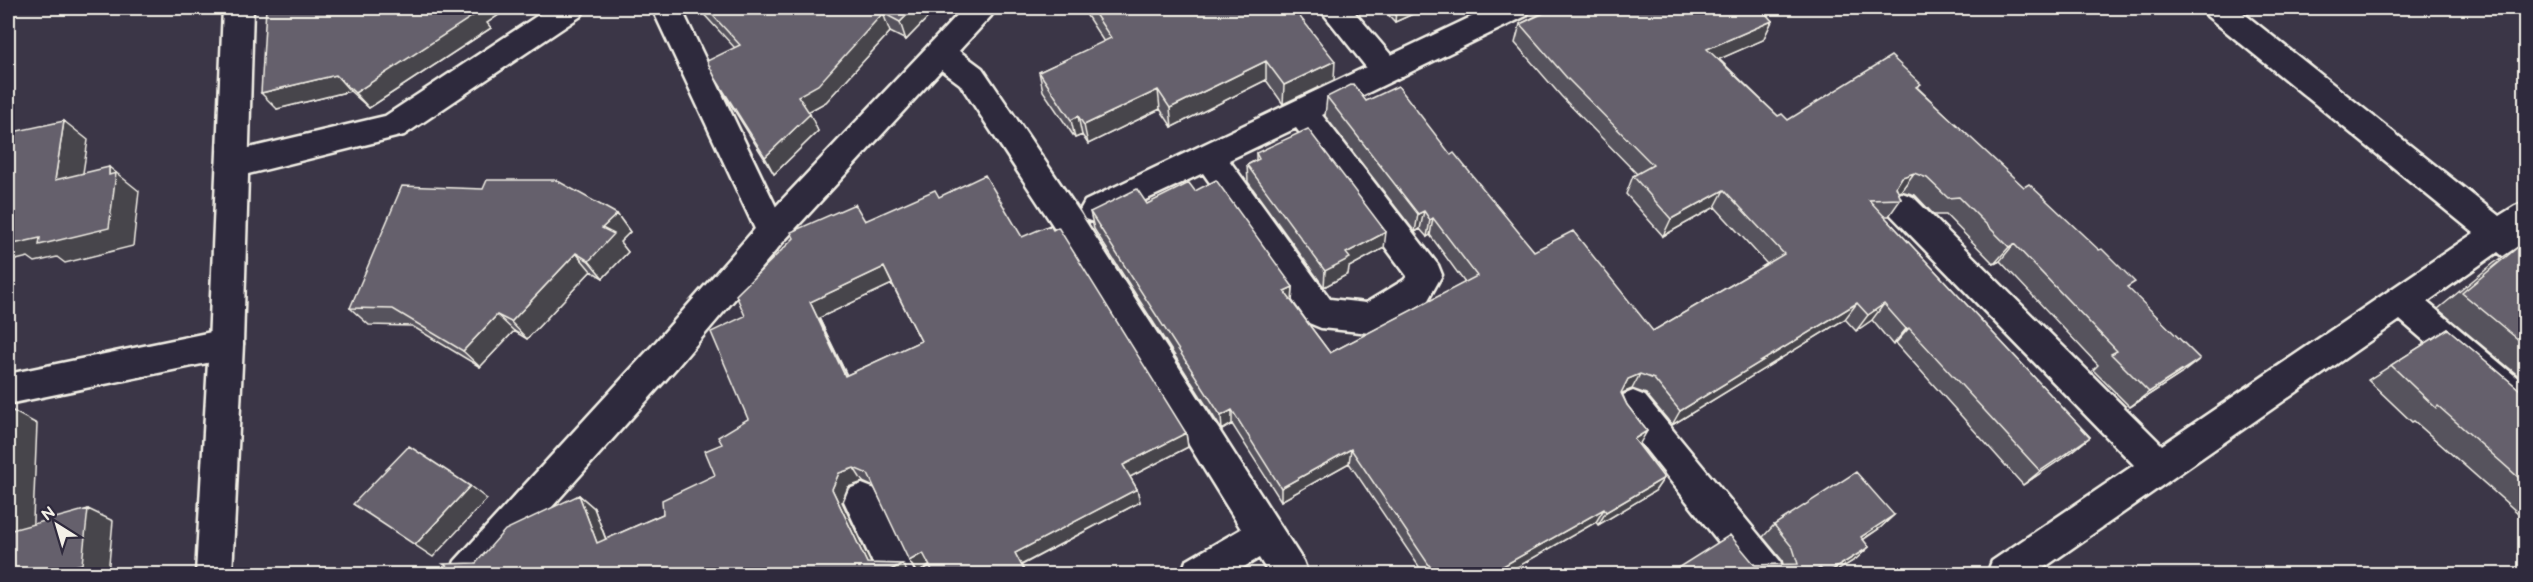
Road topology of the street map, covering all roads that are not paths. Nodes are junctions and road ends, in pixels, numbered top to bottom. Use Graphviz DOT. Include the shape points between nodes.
graph roads {
  1 [pos="238,8"];
  2 [pos="571,8"];
  3 [pos="667,8"];
  4 [pos="981,8"];
  5 [pos="1334,8"];
  6 [pos="1516,8"];
  7 [pos="2217,8"];
  8 [pos="940,52"];
  9 [pos="1386,70"];
  10 [pos="1301,111"];
  11 [pos="1208,156"];
  12 [pos="232,165"];
  13 [pos="1902,206"];
  14 [pos="2526,215"];
  15 [pos="1070,223"];
  16 [pos="772,232"];
  17 [pos="2498,234"];
  18 [pos="2526,256"];
  19 [pos="2401,300"];
  20 [pos="226,344"];
  21 [pos="8,389"];
  22 [pos="1633,407"];
  23 [pos="2526,407"];
  24 [pos="2160,467"];
  25 [pos="862,501"];
  26 [pos="1265,536"];
  27 [pos="214,574"];
  28 [pos="468,574"];
  29 [pos="897,574"];
  30 [pos="1199,574"];
  31 [pos="1290,574"];
  32 [pos="1767,574"];
  33 [pos="2005,574"];
  1 -- 12 [label="street"];
  2 -- 12 [label="street" via="393,126"];
  3 -- 16 [label="street"];
  4 -- 8 [label="street"];
  5 -- 9 [label="street"];
  6 -- 9 [label="street"];
  7 -- 17 [label="street"];
  8 -- 15 [label="street" via="970,76"];
  8 -- 16 [label="street"];
  9 -- 10 [label="street"];
  10 -- 11 [label="street"];
  10 -- 11 [label="street" via="1426,274 1416,290 1370,318 1321,313"];
  11 -- 15 [label="street"];
  12 -- 20 [label="street"];
  13 -- 24 [label="street"];
  14 -- 17 [label="street"];
  15 -- 26 [label="street"];
  16 -- 28 [label="street"];
  17 -- 18 [label="street"];
  17 -- 19 [label="street"];
  19 -- 23 [label="street"];
  19 -- 24 [label="street"];
  20 -- 21 [label="street"];
  20 -- 27 [label="street"];
  22 -- 32 [label="street"];
  24 -- 33 [label="street"];
  25 -- 29 [label="street"];
  26 -- 30 [label="street"];
  26 -- 31 [label="street"];
}
